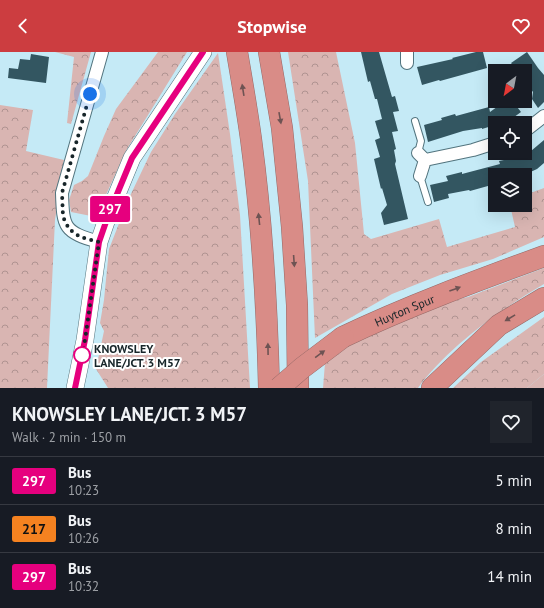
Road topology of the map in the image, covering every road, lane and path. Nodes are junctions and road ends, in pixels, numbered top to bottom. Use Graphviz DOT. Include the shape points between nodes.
graph roads {
  1 [pos="102,52"];
  2 [pos="203,52"];
  3 [pos="237,52"];
  4 [pos="269,52"];
  5 [pos="544,116"];
  6 [pos="415,121"];
  7 [pos="532,125"];
  8 [pos="488,145"];
  9 [pos="421,157"];
  10 [pos="420,176"];
  11 [pos="428,202"];
  12 [pos="99,242"];
  13 [pos="544,256"];
  14 [pos="544,298"];
  15 [pos="75,388"];
  16 [pos="268,388"];
  17 [pos="279,388"];
  18 [pos="298,388"];
  19 [pos="432,388"];
  1 -- 12 [label="street" via="62,193 63,217 69,229 80,237"];
  2 -- 12 [label="main road" via="132,158"];
  16 -- 3 [label="highway, one-way" via="261,236 251,140"];
  4 -- 18 [label="highway, one-way" via="282,128 292,227 297,305"];
  5 -- 7 [label="street"];
  6 -- 9 [label="lane" via="421,141"];
  8 -- 9 [label="street" via="473,150"];
  9 -- 10 [label="street"];
  10 -- 11 [label="lane"];
  12 -- 15 [label="main road" via="85,340"];
  17 -- 13 [label="highway, Huyton Spur, one-way, bridge" via="343,338 370,324"];
  14 -- 19 [label="highway, one-way" via="499,324"];
}
